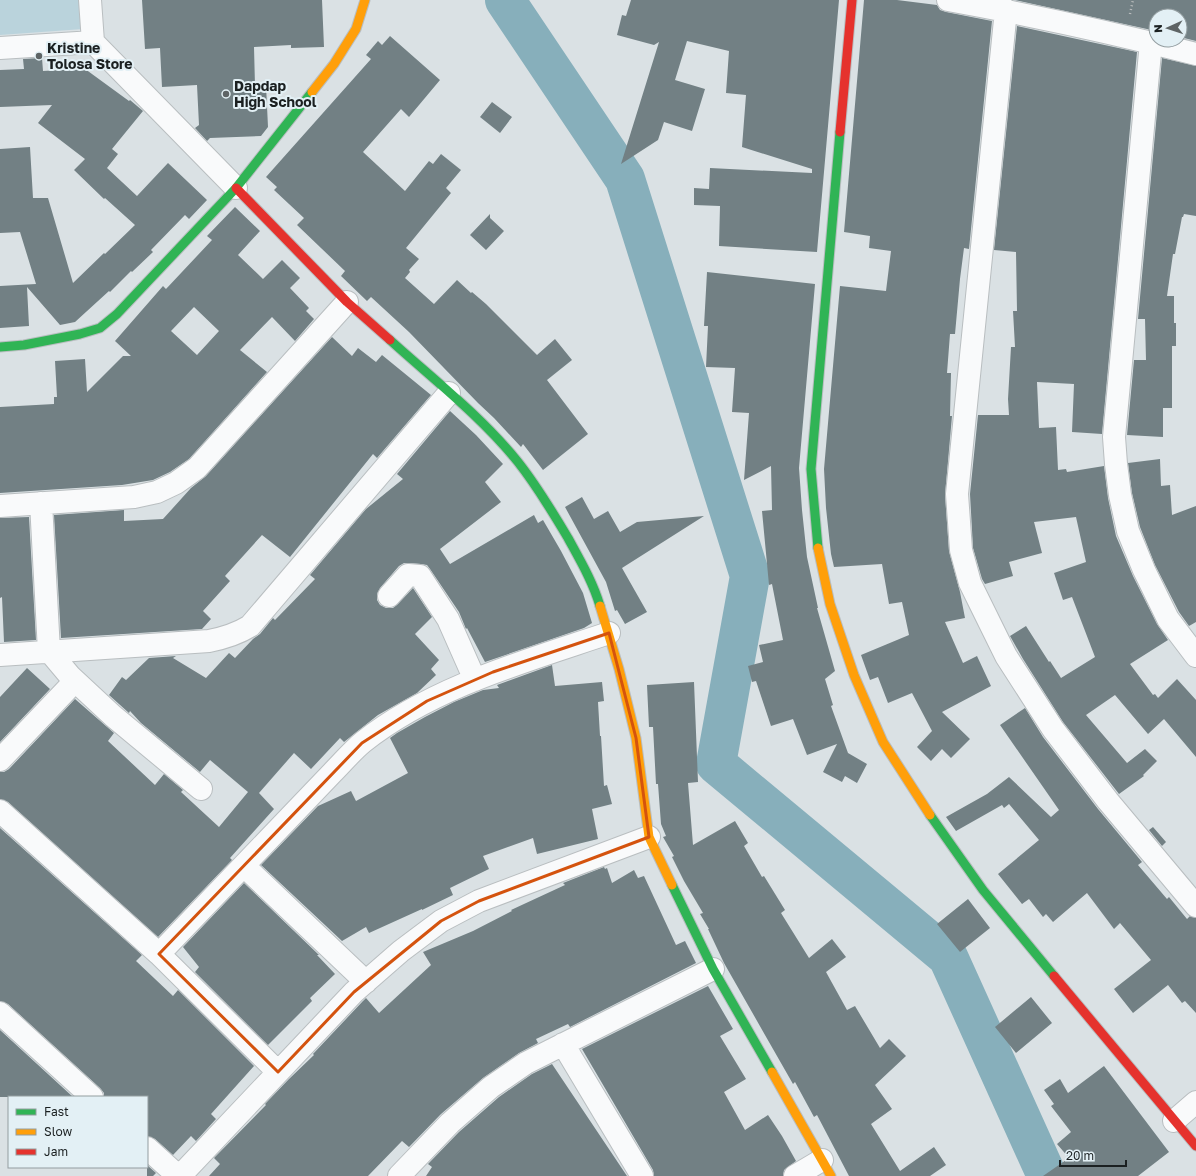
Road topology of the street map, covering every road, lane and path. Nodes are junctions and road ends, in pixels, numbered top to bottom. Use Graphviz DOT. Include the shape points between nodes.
graph roads {
  1 [pos="90,0"];
  2 [pos="365,0"];
  3 [pos="852,0"];
  4 [pos="948,0"];
  5 [pos="1133,0"];
  6 [pos="1006,10"];
  7 [pos="1129,19"];
  8 [pos="1148,41"];
  9 [pos="93,42"];
  10 [pos="0,48"];
  11 [pos="1150,48"];
  12 [pos="1174,48"];
  13 [pos="1196,54"];
  14 [pos="236,188"];
  15 [pos="347,302"];
  16 [pos="0,347"];
  17 [pos="449,393"];
  18 [pos="41,503"];
  19 [pos="0,506"];
  20 [pos="389,596"];
  21 [pos="609,633"];
  22 [pos="49,651"];
  23 [pos="0,654"];
  24 [pos="1196,656"];
  25 [pos="476,680"];
  26 [pos="75,681"];
  27 [pos="0,760"];
  28 [pos="201,789"];
  29 [pos="0,811"];
  30 [pos="649,837"];
  31 [pos="244,866"];
  32 [pos="1196,906"];
  33 [pos="159,954"];
  34 [pos="713,969"];
  35 [pos="366,982"];
  36 [pos="0,1013"];
  37 [pos="563,1044"];
  38 [pos="278,1072"];
  39 [pos="91,1096"];
  40 [pos="1196,1102"];
  41 [pos="1174,1120"];
  42 [pos="1196,1146"];
  43 [pos="148,1149"];
  44 [pos="827,1168"];
  45 [pos="401,1175"];
  46 [pos="179,1176"];
  47 [pos="642,1176"];
  48 [pos="795,1176"];
  1 -- 9 [label="street"];
  2 -- 14 [label="street" via="356,29 334,64"];
  3 -- 41 [label="street" via="811,469 819,556 830,604 854,675 883,742 939,829 983,890"];
  4 -- 6 [label="street"];
  5 -- 7 [label="path"];
  6 -- 8 [label="street"];
  6 -- 32 [label="street" via="958,494 961,550 970,583 992,629 1006,656 1053,729 1108,801"];
  9 -- 10 [label="street"];
  9 -- 14 [label="street"];
  11 -- 24 [label="street" via="1114,437 1116,464 1128,531 1144,570 1168,619"];
  12 -- 13 [label="street"];
  14 -- 15 [label="street"];
  14 -- 16 [label="street" via="117,314 100,328 24,345"];
  15 -- 17 [label="street"];
  15 -- 18 [label="street" via="197,468 176,483 157,492 134,497"];
  17 -- 21 [label="street" via="485,426 517,461 543,496 595,588"];
  17 -- 22 [label="street" via="250,626 227,638 209,641"];
  18 -- 19 [label="street"];
  18 -- 22 [label="street"];
  20 -- 25 [label="street" via="408,575 420,576 448,619"];
  21 -- 25 [label="street"];
  21 -- 30 [label="street" via="636,738"];
  22 -- 23 [label="street"];
  22 -- 26 [label="street"];
  25 -- 31 [label="street" via="426,701 362,742"];
  26 -- 27 [label="street"];
  26 -- 28 [label="street"];
  29 -- 33 [label="street"];
  30 -- 34 [label="street"];
  30 -- 35 [label="street" via="479,901 441,921"];
  31 -- 33 [label="street"];
  31 -- 35 [label="street"];
  33 -- 38 [label="street"];
  34 -- 37 [label="street"];
  34 -- 44 [label="street"];
  35 -- 38 [label="street"];
  36 -- 39 [label="street"];
  37 -- 45 [label="street" via="526,1063 491,1087 450,1123"];
  37 -- 47 [label="street"];
  38 -- 46 [label="street"];
  40 -- 41 [label="street"];
  41 -- 42 [label="street"];
  43 -- 46 [label="street"];
  44 -- 48 [label="street"];
}
